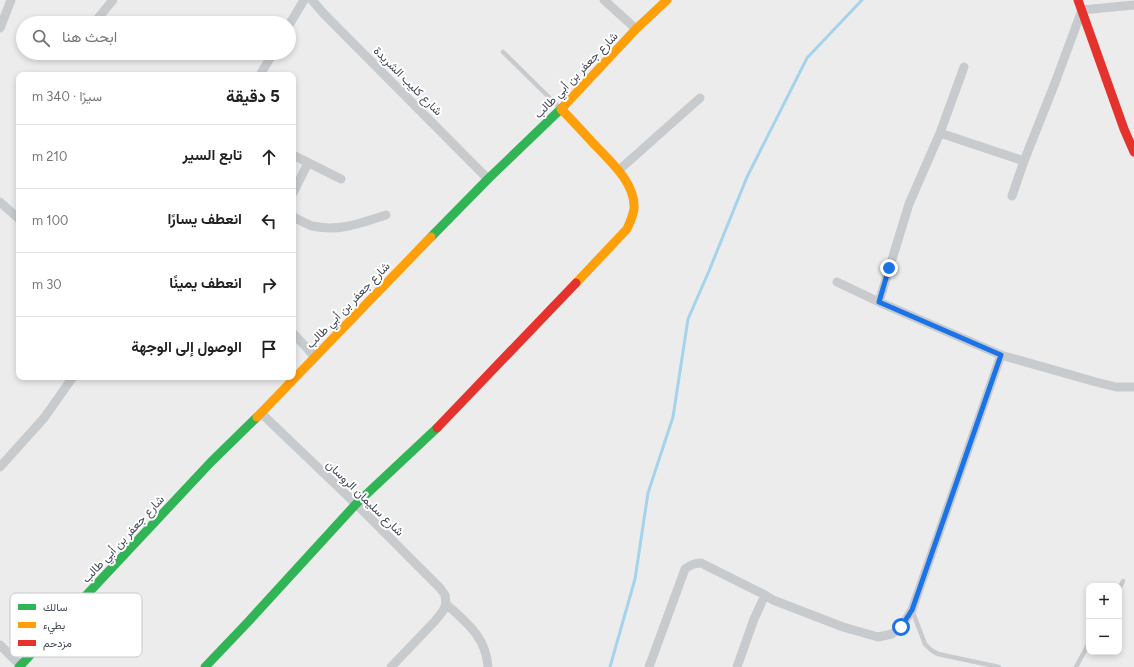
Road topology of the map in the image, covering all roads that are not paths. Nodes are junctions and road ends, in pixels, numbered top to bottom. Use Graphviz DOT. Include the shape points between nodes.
graph roads {
  1 [pos="11,0"];
  2 [pos="113,0"];
  3 [pos="304,0"];
  4 [pos="312,0"];
  5 [pos="604,0"];
  6 [pos="667,0"];
  7 [pos="1078,0"];
  8 [pos="1134,5"];
  9 [pos="1082,10"];
  10 [pos="100,16"];
  11 [pos="294,16"];
  12 [pos="0,28"];
  13 [pos="636,29"];
  14 [pos="503,52"];
  15 [pos="269,60"];
  16 [pos="964,67"];
  17 [pos="262,72"];
  18 [pos="700,98"];
  19 [pos="561,108"];
  20 [pos="940,133"];
  21 [pos="1134,152"];
  22 [pos="296,157"];
  23 [pos="1024,161"];
  24 [pos="308,163"];
  25 [pos="618,170"];
  26 [pos="341,179"];
  27 [pos="488,179"];
  28 [pos="296,187"];
  29 [pos="1012,196"];
  30 [pos="0,202"];
  31 [pos="386,215"];
  32 [pos="16,216"];
  33 [pos="296,219"];
  34 [pos="837,282"];
  35 [pos="879,302"];
  36 [pos="296,336"];
  37 [pos="1001,355"];
  38 [pos="315,357"];
  39 [pos="296,376"];
  40 [pos="71,380"];
  41 [pos="292,380"];
  42 [pos="1134,387"];
  43 [pos="260,413"];
  44 [pos="0,467"];
  45 [pos="356,504"];
  46 [pos="88,593"];
  47 [pos="765,595"];
  48 [pos="446,604"];
  49 [pos="912,610"];
  50 [pos="0,645"];
  51 [pos="1086,649"];
  52 [pos="10,656"];
  53 [pos="11,657"];
  54 [pos="28,657"];
  55 [pos="20,666"];
  56 [pos="205,667"];
  57 [pos="391,667"];
  58 [pos="488,667"];
  59 [pos="650,667"];
  60 [pos="737,667"];
  61 [pos="999,667"];
  62 [pos="1076,667"];
  1 -- 12 [label="street"];
  2 -- 10 [label="street"];
  3 -- 11 [label="street"];
  4 -- 27 [label="street, شارع كليب الشريدة"];
  5 -- 13 [label="street"];
  6 -- 13 [label="street, شارع جعفر بن أبي طالب"];
  7 -- 9 [label="street"];
  8 -- 9 [label="street"];
  9 -- 21 [label="street"];
  9 -- 23 [label="street"];
  13 -- 19 [label="street, شارع جعفر بن أبي طالب"];
  14 -- 19 [label="lane"];
  15 -- 17 [label="street"];
  16 -- 20 [label="street"];
  18 -- 25 [label="street"];
  19 -- 25 [label="street"];
  19 -- 27 [label="street, شارع جعفر بن أبي طالب"];
  20 -- 23 [label="street"];
  20 -- 35 [label="street" via="909,204"];
  22 -- 24 [label="street"];
  23 -- 29 [label="street"];
  24 -- 26 [label="street"];
  24 -- 28 [label="street"];
  25 -- 45 [label="street" via="630,188 633,198 634,208 627,229 440,426"];
  27 -- 38 [label="street, شارع جعفر بن أبي طالب"];
  30 -- 32 [label="street"];
  31 -- 33 [label="street" via="345,227 330,228 311,226"];
  34 -- 35 [label="street"];
  35 -- 37 [label="street"];
  36 -- 38 [label="street"];
  37 -- 42 [label="street" via="1116,387"];
  37 -- 49 [label="street"];
  38 -- 39 [label="street, شارع جعفر بن أبي طالب"];
  40 -- 44 [label="street" via="44,418"];
  41 -- 43 [label="street, شارع جعفر بن أبي طالب"];
  43 -- 45 [label="street, شارع سليمان الروسان"];
  43 -- 46 [label="street, شارع جعفر بن أبي طالب"];
  45 -- 48 [label="street, شارع سليمان الروسان" via="440,588 445,595"];
  45 -- 56 [label="street"];
  47 -- 49 [label="street" via="843,628 878,636 892,634 901,627"];
  47 -- 59 [label="street" via="701,563 690,565 685,569"];
  47 -- 60 [label="street"];
  48 -- 57 [label="street" via="435,621"];
  48 -- 58 [label="street" via="478,635 488,657"];
  49 -- 61 [label="lane" via="925,644 931,650 938,654"];
  50 -- 52 [label="street"];
  51 -- 62 [label="lane"];
  53 -- 55 [label="street"];
  54 -- 55 [label="street, شارع جعفر بن أبي طالب"];
}
